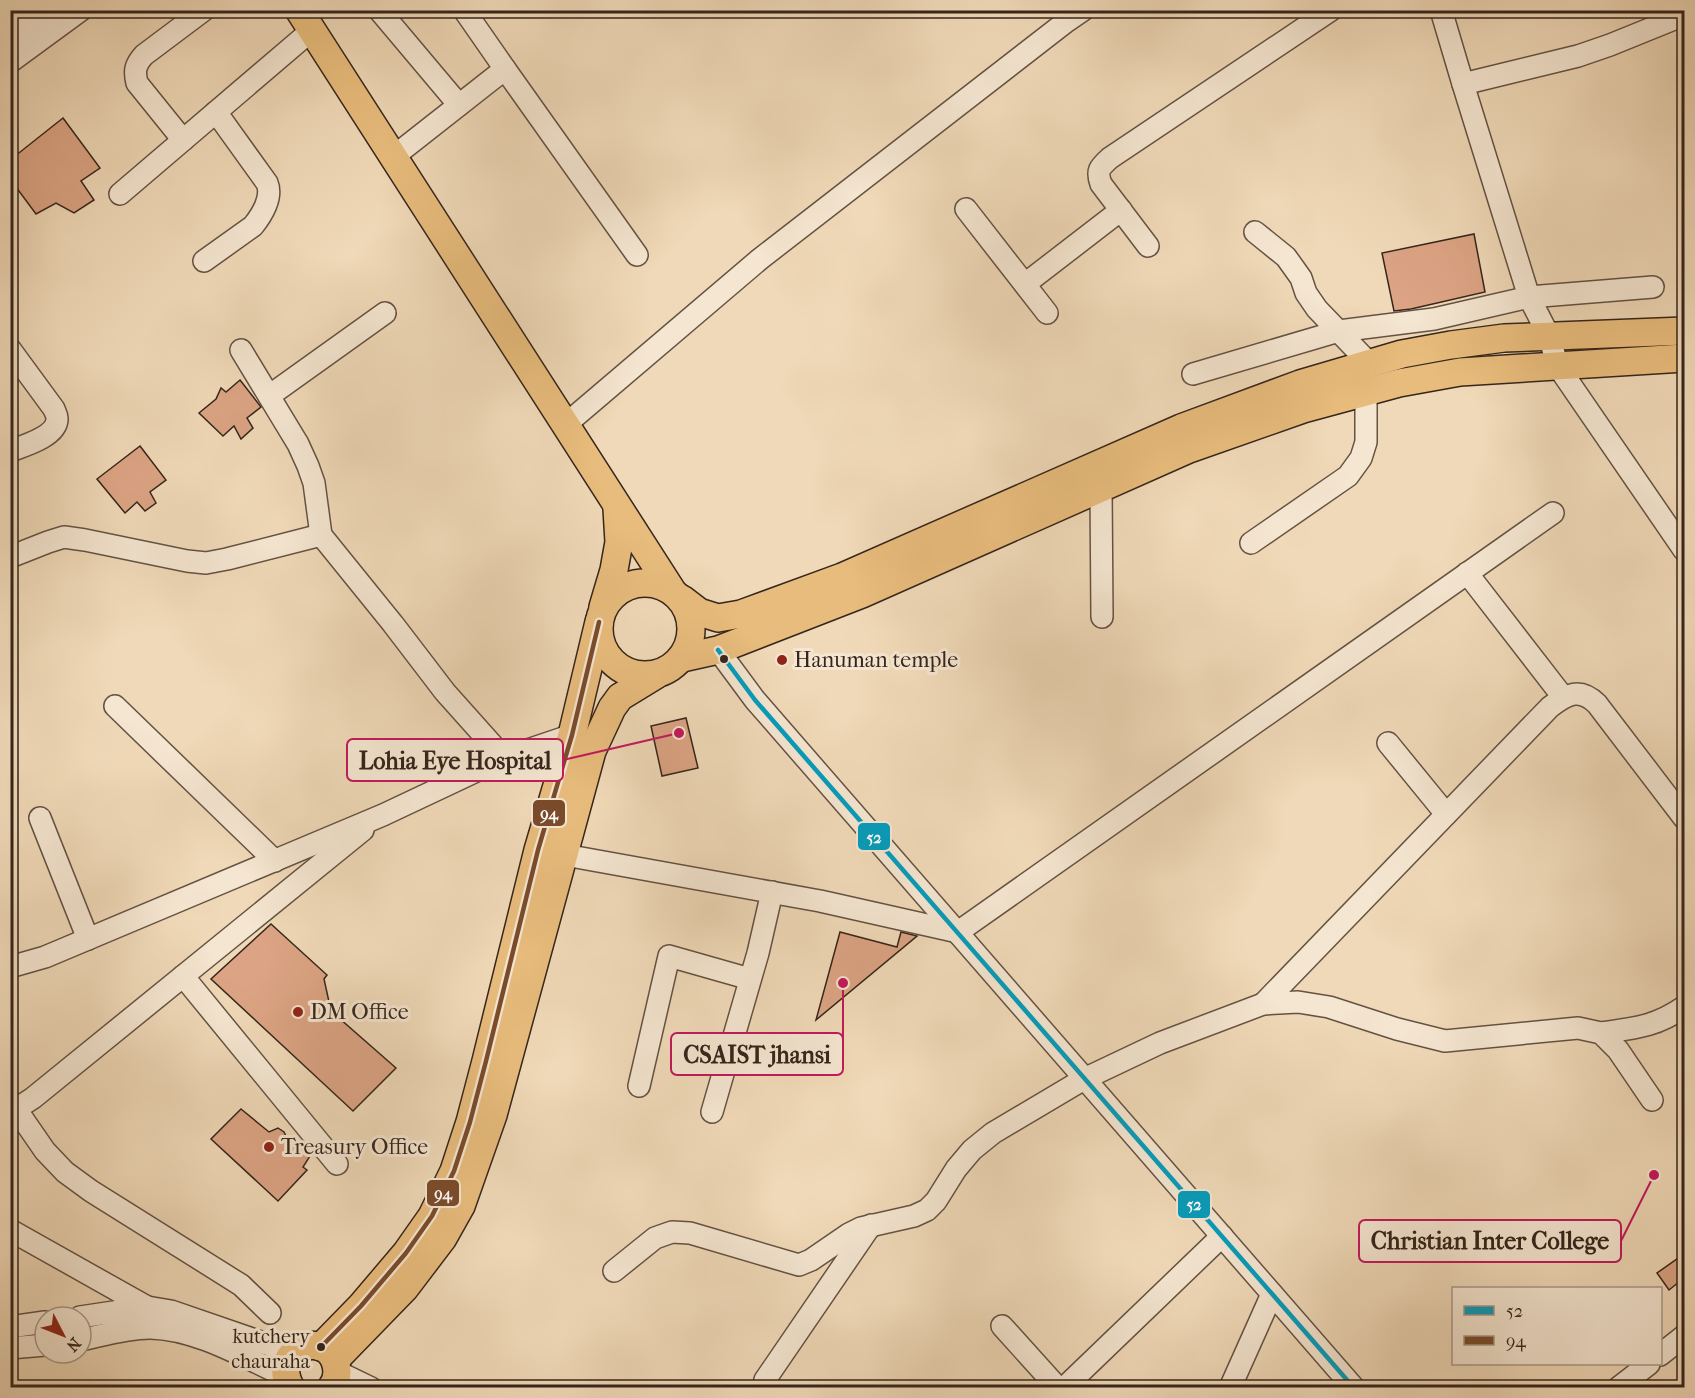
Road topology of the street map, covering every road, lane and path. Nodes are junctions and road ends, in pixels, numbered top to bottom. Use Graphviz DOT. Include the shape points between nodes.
graph roads {
  1 [pos="48,10"];
  2 [pos="81,10"];
  3 [pos="204,10"];
  4 [pos="379,10"];
  5 [pos="464,10"];
  6 [pos="1083,10"];
  7 [pos="1331,10"];
  8 [pos="1441,10"];
  9 [pos="1684,15"];
  10 [pos="306,20"];
  11 [pos="10,38"];
  12 [pos="10,62"];
  13 [pos="505,69"];
  14 [pos="1463,84"];
  15 [pos="459,105"];
  16 [pos="216,112"];
  17 [pos="183,140"];
  18 [pos="393,157"];
  19 [pos="120,194"];
  20 [pos="966,209"];
  21 [pos="1121,210"];
  22 [pos="1255,232"];
  23 [pos="1148,246"];
  24 [pos="637,255"];
  25 [pos="204,261"];
  26 [pos="1025,284"];
  27 [pos="1653,286"];
  28 [pos="1529,297"];
  29 [pos="385,313"];
  30 [pos="1047,313"];
  31 [pos="1339,331"];
  32 [pos="1684,331"];
  33 [pos="1550,338"];
  34 [pos="241,350"];
  35 [pos="11,351"];
  36 [pos="1684,358"];
  37 [pos="1370,364"];
  38 [pos="1557,365"];
  39 [pos="1193,374"];
  40 [pos="1366,392"];
  41 [pos="269,396"];
  42 [pos="565,425"];
  43 [pos="10,451"];
  44 [pos="1101,488"];
  45 [pos="617,508"];
  46 [pos="1552,513"];
  47 [pos="321,535"];
  48 [pos="1251,543"];
  49 [pos="1684,550"];
  50 [pos="10,557"];
  51 [pos="1467,573"];
  52 [pos="676,594"];
  53 [pos="601,615"];
  54 [pos="1102,617"];
  55 [pos="718,650"];
  56 [pos="682,658"];
  57 [pos="656,675"];
  58 [pos="1563,697"];
  59 [pos="115,706"];
  60 [pos="572,735"];
  61 [pos="1388,743"];
  62 [pos="504,758"];
  63 [pos="1446,814"];
  64 [pos="383,815"];
  65 [pos="40,818"];
  66 [pos="1684,818"];
  67 [pos="551,852"];
  68 [pos="275,861"];
  69 [pos="772,892"];
  70 [pos="958,932"];
  71 [pos="88,939"];
  72 [pos="10,967"];
  73 [pos="183,976"];
  74 [pos="750,979"];
  75 [pos="1263,1004"];
  76 [pos="1684,1007"];
  77 [pos="1601,1033"];
  78 [pos="1084,1079"];
  79 [pos="639,1086"];
  80 [pos="1652,1100"];
  81 [pos="13,1111"];
  82 [pos="712,1112"];
  83 [pos="338,1164"];
  84 [pos="871,1225"];
  85 [pos="10,1230"];
  86 [pos="1222,1236"];
  87 [pos="614,1271"];
  88 [pos="1272,1293"];
  89 [pos="270,1313"];
  90 [pos="93,1317"];
  91 [pos="149,1318"];
  92 [pos="33,1324"];
  93 [pos="1002,1326"];
  94 [pos="10,1327"];
  95 [pos="1684,1336"];
  96 [pos="93,1337"];
  97 [pos="33,1346"];
  98 [pos="10,1348"];
  99 [pos="1662,1353"];
  100 [pos="1648,1365"];
  101 [pos="331,1367"];
  102 [pos="289,1378"];
  103 [pos="371,1388"];
  104 [pos="763,1388"];
  105 [pos="1058,1388"];
  106 [pos="1064,1388"];
  107 [pos="1230,1388"];
  108 [pos="1354,1388"];
  109 [pos="1618,1388"];
  1 -- 11 [label="street"];
  2 -- 12 [label="street"];
  3 -- 17 [label="street" via="144,55 134,73 137,83"];
  4 -- 15 [label="street"];
  5 -- 13 [label="street"];
  6 -- 42 [label="street" via="760,260"];
  7 -- 21 [label="street" via="1101,166 1101,184"];
  8 -- 14 [label="street"];
  9 -- 14 [label="street" via="1589,52"];
  10 -- 16 [label="street"];
  10 -- 18 [label="main road"];
  13 -- 15 [label="street"];
  13 -- 24 [label="street"];
  14 -- 28 [label="street"];
  15 -- 18 [label="street"];
  16 -- 17 [label="street"];
  16 -- 25 [label="street" via="270,189 253,226"];
  17 -- 19 [label="street"];
  18 -- 42 [label="main road"];
  20 -- 26 [label="street"];
  21 -- 23 [label="street"];
  21 -- 26 [label="street"];
  22 -- 31 [label="street" via="1286,257 1317,309"];
  26 -- 30 [label="street"];
  27 -- 28 [label="street"];
  28 -- 31 [label="street" via="1434,319"];
  28 -- 33 [label="street"];
  29 -- 41 [label="street"];
  31 -- 37 [label="street"];
  31 -- 39 [label="street"];
  32 -- 33 [label="main road"];
  33 -- 37 [label="main road" via="1504,338 1451,345"];
  33 -- 38 [label="street"];
  34 -- 41 [label="street"];
  35 -- 43 [label="street" via="54,409 57,419 48,435"];
  36 -- 38 [label="main road"];
  37 -- 52 [label="main road" via="1300,384 1180,428 842,577 741,615 718,618 699,612"];
  38 -- 40 [label="main road" via="1460,372"];
  38 -- 49 [label="street"];
  40 -- 44 [label="main road" via="1303,409 1189,449"];
  40 -- 48 [label="street" via="1366,442 1361,458 1348,476"];
  41 -- 47 [label="street" via="308,465"];
  42 -- 45 [label="main road"];
  44 -- 54 [label="street"];
  44 -- 55 [label="main road" via="862,594"];
  45 -- 52 [label="main road"];
  45 -- 53 [label="main road" via="619,542"];
  46 -- 51 [label="street"];
  47 -- 50 [label="street" via="206,563 64,537"];
  47 -- 62 [label="street" via="445,692"];
  51 -- 58 [label="street"];
  51 -- 70 [label="street"];
  52 -- 53 [label="main road" via="656,583 639,582 612,596"];
  52 -- 56 [label="main road" via="689,613 692,629"];
  53 -- 57 [label="main road" via="599,638 613,663 626,672"];
  53 -- 60 [label="main road"];
  55 -- 56 [label="main road"];
  55 -- 70 [label="street" via="755,700"];
  56 -- 57 [label="main road"];
  57 -- 67 [label="main road" via="620,697 612,708"];
  58 -- 63 [label="street"];
  58 -- 66 [label="street" via="1580,693 1597,704"];
  59 -- 68 [label="street"];
  60 -- 62 [label="street"];
  60 -- 67 [label="main road"];
  61 -- 63 [label="street"];
  62 -- 64 [label="street"];
  63 -- 75 [label="street"];
  64 -- 68 [label="street"];
  64 -- 73 [label="street"];
  65 -- 71 [label="street"];
  67 -- 69 [label="street"];
  67 -- 101 [label="main road" via="506,984 454,1171 432,1216 362,1306"];
  68 -- 71 [label="street"];
  69 -- 70 [label="street"];
  69 -- 74 [label="street"];
  70 -- 78 [label="street"];
  71 -- 72 [label="street"];
  73 -- 81 [label="street"];
  73 -- 83 [label="street"];
  74 -- 79 [label="street" via="669,956"];
  74 -- 82 [label="street"];
  75 -- 77 [label="street" via="1298,1002 1329,1007 1445,1041 1578,1028"];
  75 -- 78 [label="street" via="1160,1043"];
  76 -- 77 [label="street" via="1658,1023"];
  77 -- 80 [label="street" via="1618,1050"];
  78 -- 84 [label="street" via="993,1133 972,1150 927,1210"];
  78 -- 86 [label="street"];
  81 -- 89 [label="street" via="65,1172 240,1285"];
  84 -- 87 [label="street" via="799,1265 690,1233 672,1232 655,1238"];
  84 -- 104 [label="street"];
  85 -- 91 [label="street"];
  86 -- 88 [label="street"];
  86 -- 106 [label="street"];
  88 -- 107 [label="street"];
  88 -- 108 [label="street"];
  90 -- 91 [label="street"];
  91 -- 96 [label="street" via="124,1330"];
  91 -- 102 [label="street"];
  92 -- 94 [label="street"];
  93 -- 105 [label="street"];
  95 -- 99 [label="street"];
  97 -- 98 [label="street"];
  100 -- 109 [label="street"];
  101 -- 102 [label="main road" via="311,1345 301,1347"];
  101 -- 103 [label="street"];
}
